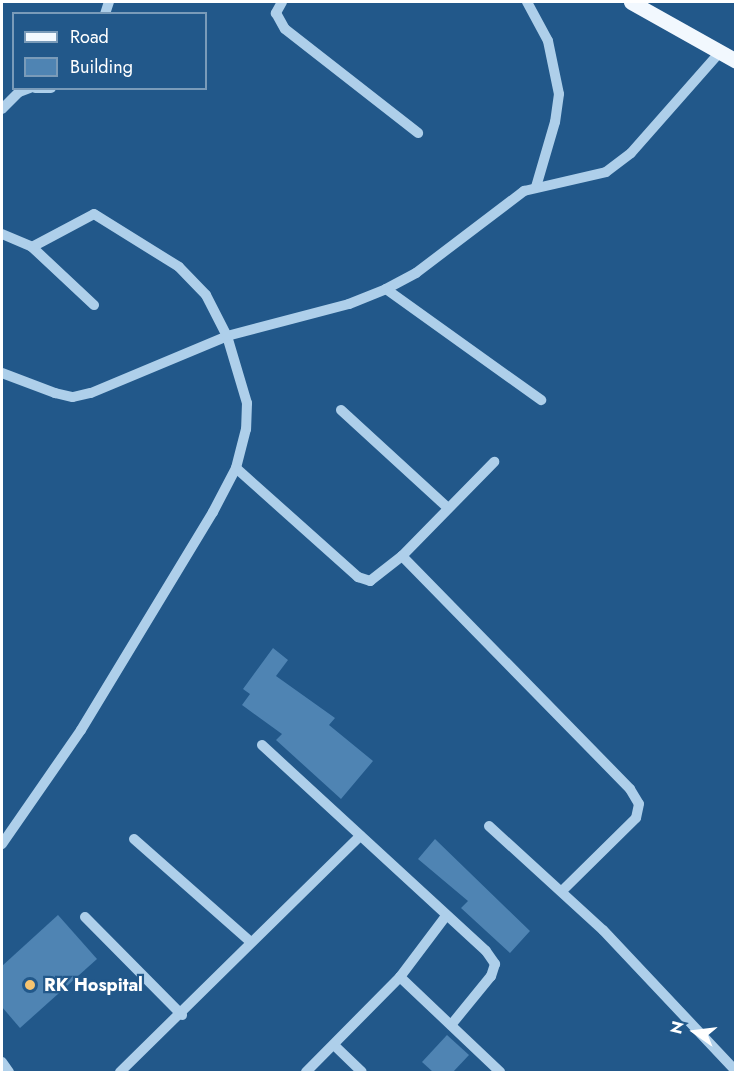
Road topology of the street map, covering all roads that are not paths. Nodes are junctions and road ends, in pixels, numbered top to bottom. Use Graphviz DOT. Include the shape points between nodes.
graph roads {
  1 [pos="282,2"];
  2 [pos="527,2"];
  3 [pos="631,2"];
  4 [pos="720,52"];
  5 [pos="735,61"];
  6 [pos="25,90"];
  7 [pos="2,109"];
  8 [pos="418,133"];
  9 [pos="536,187"];
  10 [pos="2,234"];
  11 [pos="32,247"];
  12 [pos="386,289"];
  13 [pos="94,305"];
  14 [pos="227,336"];
  15 [pos="2,373"];
  16 [pos="541,400"];
  17 [pos="341,410"];
  18 [pos="494,462"];
  19 [pos="236,468"];
  20 [pos="448,508"];
  21 [pos="402,556"];
  22 [pos="262,745"];
  23 [pos="489,825"];
  24 [pos="360,836"];
  25 [pos="134,839"];
  26 [pos="2,844"];
  27 [pos="562,891"];
  28 [pos="446,916"];
  29 [pos="85,917"];
  30 [pos="251,942"];
  31 [pos="400,976"];
  32 [pos="182,1016"];
  33 [pos="451,1025"];
  34 [pos="335,1046"];
  35 [pos="2,1062"];
  36 [pos="735,1071"];
  37 [pos="9,1072"];
  38 [pos="120,1072"];
  39 [pos="306,1072"];
  40 [pos="362,1072"];
  41 [pos="500,1072"];
  1 -- 8 [label="street" via="276,13 285,29"];
  2 -- 9 [label="street" via="548,41 559,94"];
  3 -- 4 [label="main road"];
  4 -- 5 [label="main road"];
  4 -- 9 [label="street" via="631,153 606,172 580,181"];
  6 -- 7 [label="street"];
  9 -- 12 [label="street" via="505,203 416,273"];
  10 -- 11 [label="street"];
  11 -- 13 [label="street"];
  11 -- 14 [label="street" via="86,216 103,218 193,278"];
  12 -- 14 [label="street" via="349,304"];
  12 -- 16 [label="street"];
  14 -- 15 [label="street" via="143,375 73,397"];
  14 -- 19 [label="street" via="247,403 246,429"];
  17 -- 20 [label="street"];
  18 -- 20 [label="street"];
  19 -- 21 [label="street" via="358,577 370,581"];
  19 -- 26 [label="street" via="81,730"];
  20 -- 21 [label="street"];
  21 -- 27 [label="street" via="630,789 639,804 636,818"];
  22 -- 24 [label="street"];
  23 -- 27 [label="street"];
  24 -- 28 [label="street"];
  24 -- 30 [label="street"];
  25 -- 30 [label="street"];
  27 -- 36 [label="street"];
  28 -- 31 [label="street"];
  28 -- 33 [label="street" via="495,964 492,976"];
  29 -- 32 [label="street"];
  30 -- 32 [label="street"];
  31 -- 33 [label="street"];
  31 -- 34 [label="street"];
  32 -- 38 [label="street"];
  33 -- 41 [label="street"];
  34 -- 39 [label="street"];
  34 -- 40 [label="street"];
  35 -- 37 [label="street"];
}
